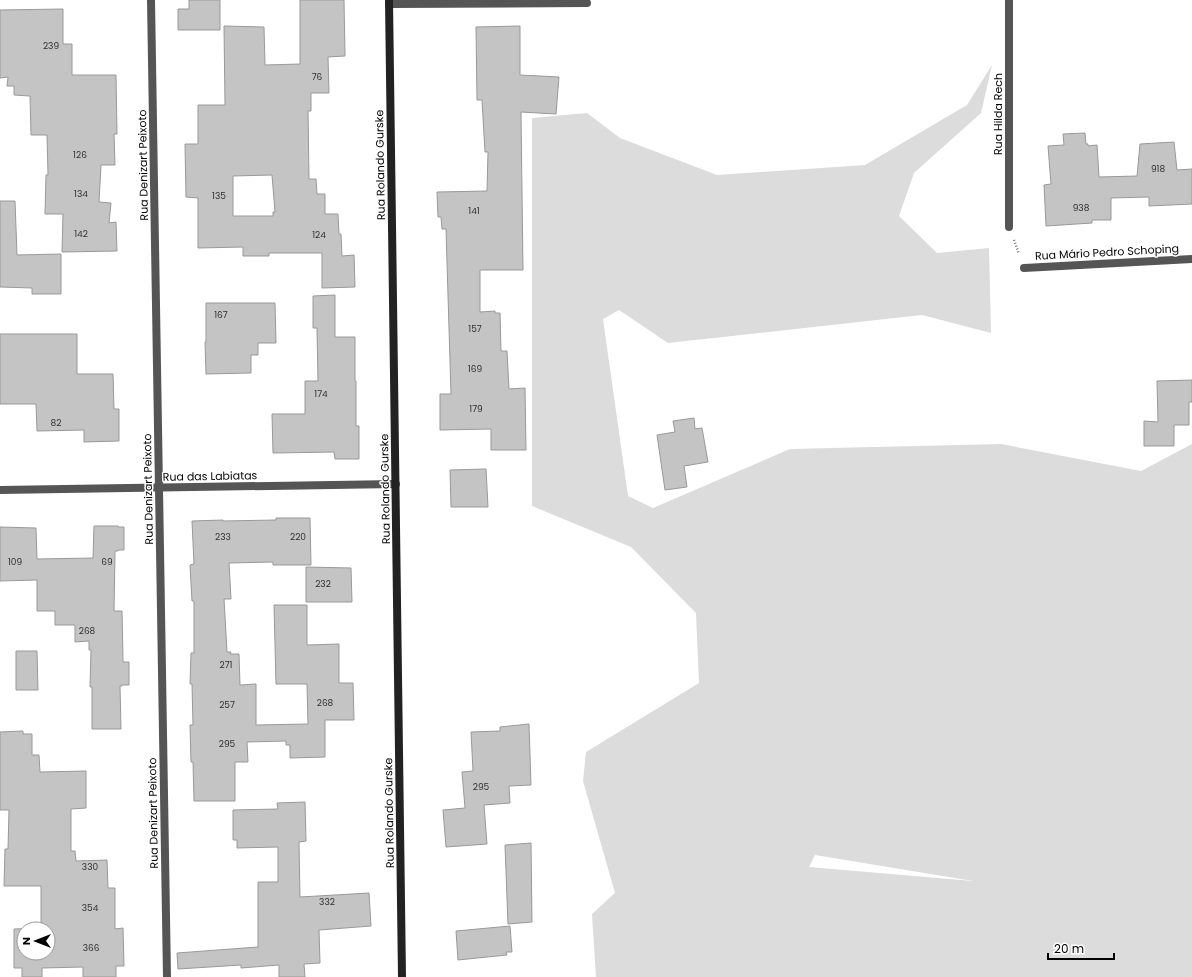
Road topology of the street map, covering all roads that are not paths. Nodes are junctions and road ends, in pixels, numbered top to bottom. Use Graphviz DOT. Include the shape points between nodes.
graph roads {
  1 [pos="151,0"];
  2 [pos="1009,0"];
  3 [pos="389,2"];
  4 [pos="588,3"];
  5 [pos="1009,227"];
  6 [pos="1192,259"];
  7 [pos="1024,268"];
  8 [pos="396,484"];
  9 [pos="159,488"];
  10 [pos="0,490"];
  11 [pos="167,977"];
  12 [pos="402,977"];
  1 -- 9 [label="street, Rua Denizart Peixoto"];
  2 -- 5 [label="street, Rua Hilda Rech"];
  3 -- 4 [label="street"];
  3 -- 8 [label="street, Rua Rolando Gurske"];
  6 -- 7 [label="street, Rua Mário Pedro Schoping"];
  8 -- 9 [label="street, Rua das Labiatas"];
  8 -- 12 [label="street, Rua Rolando Gurske"];
  9 -- 10 [label="street, Rua das Labiatas"];
  9 -- 11 [label="street, Rua Denizart Peixoto"];
}
